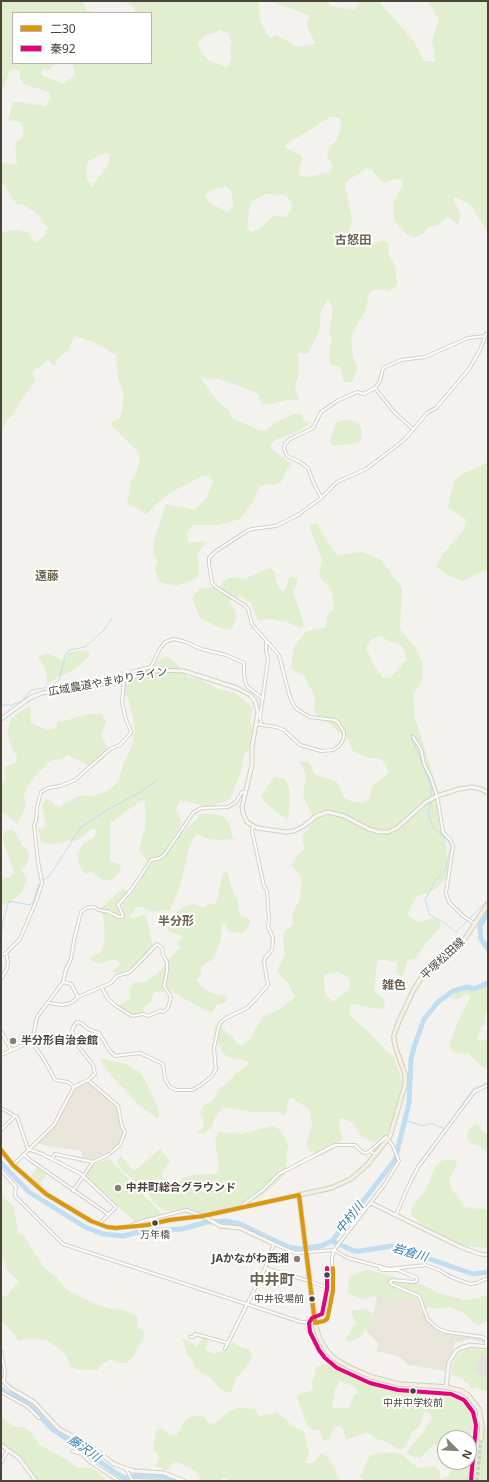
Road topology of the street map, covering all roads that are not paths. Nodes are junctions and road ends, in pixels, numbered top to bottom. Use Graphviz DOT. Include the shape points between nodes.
graph roads {
  1 [pos="375,388"];
  2 [pos="413,429"];
  3 [pos="321,497"];
  4 [pos="266,641"];
  5 [pos="124,679"];
  6 [pos="263,699"];
  7 [pos="1,719"];
  8 [pos="255,724"];
  9 [pos="261,724"];
  10 [pos="412,737"];
  11 [pos="245,792"];
  12 [pos="488,793"];
  13 [pos="437,796"];
  14 [pos="254,827"];
  15 [pos="488,904"];
  16 [pos="475,924"];
  17 [pos="6,953"];
  18 [pos="1,954"];
  19 [pos="1,979"];
  20 [pos="63,982"];
  21 [pos="102,988"];
  22 [pos="78,997"];
  23 [pos="49,1003"];
  24 [pos="1,1031"];
  25 [pos="31,1041"];
  26 [pos="11,1050"];
  27 [pos="1,1055"];
  28 [pos="88,1080"];
  29 [pos="488,1085"];
  30 [pos="74,1086"];
  31 [pos="1,1108"];
  32 [pos="15,1116"];
  33 [pos="1,1130"];
  34 [pos="387,1139"];
  35 [pos="28,1149"];
  36 [pos="1,1150"];
  37 [pos="370,1151"];
  38 [pos="23,1154"];
  39 [pos="376,1154"];
  40 [pos="52,1159"];
  41 [pos="93,1162"];
  42 [pos="13,1165"];
  43 [pos="1,1170"];
  44 [pos="83,1176"];
  45 [pos="73,1191"];
  46 [pos="299,1195"];
  47 [pos="371,1203"];
  48 [pos="243,1207"];
  49 [pos="108,1214"];
  50 [pos="396,1215"];
  51 [pos="203,1216"];
  52 [pos="147,1220"];
  53 [pos="155,1223"];
  54 [pos="98,1224"];
  55 [pos="129,1227"];
  56 [pos="274,1244"];
  57 [pos="334,1250"];
  58 [pos="305,1252"];
  59 [pos="488,1255"];
  60 [pos="380,1266"];
  61 [pos="265,1268"];
  62 [pos="488,1278"];
  63 [pos="309,1281"];
  64 [pos="333,1290"];
  65 [pos="293,1300"];
  66 [pos="299,1302"];
  67 [pos="247,1305"];
  68 [pos="315,1323"];
  69 [pos="190,1337"];
  70 [pos="228,1343"];
  71 [pos="487,1347"];
  72 [pos="225,1349"];
  73 [pos="1,1351"];
  74 [pos="3,1381"];
  75 [pos="446,1387"];
  76 [pos="1,1392"];
  77 [pos="28,1398"];
  78 [pos="24,1404"];
  79 [pos="480,1413"];
  80 [pos="38,1418"];
  81 [pos="477,1430"];
  82 [pos="481,1439"];
  83 [pos="1,1445"];
  84 [pos="8,1450"];
  85 [pos="72,1451"];
  86 [pos="1,1462"];
  87 [pos="126,1469"];
  88 [pos="131,1480"];
  89 [pos="36,1481"];
  90 [pos="119,1481"];
  91 [pos="160,1481"];
  92 [pos="184,1481"];
  1 -- 2 [label="street" via="394,412"];
  1 -- 2 [label="street" via="380,381 383,368 401,360 425,357 461,340 485,335 480,350 469,368 436,408 427,413"];
  1 -- 3 [label="street" via="364,394 357,392 337,401 321,412 313,428 285,444 287,456 308,468"];
  2 -- 3 [label="street" via="399,444 366,469 344,478"];
  3 -- 4 [label="street" via="298,515 276,526 247,531 209,558 212,583 248,609 252,624"];
  4 -- 6 [label="street" via="268,660"];
  4 -- 9 [label="street" via="279,655 288,694 294,706 310,717 338,722 344,737 332,750 321,751 294,741 284,730"];
  5 -- 6 [label="street" via="134,671 150,667 159,650 166,642 174,639 244,663 246,684"];
  5 -- 7 [label="street, 広域農道やまゆりライン" via="36,695"];
  5 -- 8 [label="street, 広域農道やまゆりライン" via="160,670 190,672 210,678 237,688 253,698 257,705"];
  5 -- 17 [label="street" via="122,702 130,734 120,745 110,749 75,780 41,792 34,826 42,883 24,933"];
  6 -- 9 [label="street"];
  8 -- 9 [label="street"];
  8 -- 11 [label="street, 広域農道やまゆりライン" via="252,770"];
  10 -- 13 [label="street" via="421,750"];
  11 -- 14 [label="street, 広域農道やまゆりライン" via="243,813"];
  11 -- 20 [label="street" via="228,806 199,809 193,814 165,854 151,860 118,905 122,917 94,907 81,912 71,959"];
  12 -- 13 [label="street" via="476,788 465,788"];
  13 -- 14 [label="street" via="426,802 397,828 388,832 369,829 344,816 328,812 289,832"];
  13 -- 16 [label="street" via="443,832 453,846 446,893 448,902"];
  14 -- 28 [label="street" via="252,831 267,891 268,926 274,938 272,950 264,962 268,985 247,1008 226,1018 220,1024 214,1048 216,1070 212,1076 192,1090 176,1090 170,1087 165,1079 163,1064 140,1053 114,1055 99,1033 77,1022 72,1031 74,1041 95,1070 95,1074"];
  15 -- 16 [label="main road, 平塚松田線"];
  16 -- 34 [label="main road, 平塚松田線" via="462,943 422,978 399,1021 394,1040 405,1074 405,1085 394,1127"];
  17 -- 18 [label="street"];
  17 -- 19 [label="street" via="7,969"];
  20 -- 22 [label="street" via="72,984"];
  20 -- 23 [label="street"];
  21 -- 21 [label="street" via="117,976 135,969 157,944 162,948 167,971 164,986 170,997 168,1008 163,1012 151,1016 132,1016 108,999"];
  21 -- 22 [label="street"];
  22 -- 23 [label="street" via="71,1003 62,1005"];
  23 -- 25 [label="street" via="37,1017"];
  24 -- 26 [label="street"];
  25 -- 26 [label="street"];
  25 -- 30 [label="street" via="55,1080 68,1082"];
  26 -- 27 [label="street"];
  28 -- 30 [label="street"];
  28 -- 41 [label="street" via="118,1106 125,1132 120,1145 108,1155"];
  29 -- 50 [label="street" via="474,1092 418,1167"];
  30 -- 35 [label="street" via="54,1125"];
  31 -- 32 [label="street"];
  32 -- 33 [label="street"];
  32 -- 35 [label="street"];
  34 -- 37 [label="street" via="383,1138"];
  34 -- 39 [label="main road, 平塚松田線"];
  34 -- 47 [label="street" via="400,1160"];
  35 -- 38 [label="street"];
  35 -- 40 [label="street"];
  36 -- 42 [label="street"];
  37 -- 39 [label="street"];
  37 -- 48 [label="street" via="362,1152 355,1145 335,1145 279,1174"];
  38 -- 42 [label="street"];
  38 -- 45 [label="street"];
  39 -- 46 [label="main road, 平塚松田線" via="359,1174 341,1184"];
  40 -- 41 [label="street" via="54,1154"];
  40 -- 44 [label="street"];
  41 -- 44 [label="street"];
  42 -- 54 [label="street" via="46,1194"];
  43 -- 67 [label="street" via="16,1187 15,1196 63,1244"];
  44 -- 45 [label="street"];
  44 -- 49 [label="street" via="116,1207"];
  45 -- 49 [label="street"];
  46 -- 48 [label="street"];
  46 -- 58 [label="main road"];
  47 -- 50 [label="street"];
  47 -- 57 [label="street"];
  48 -- 51 [label="street"];
  49 -- 54 [label="street"];
  50 -- 59 [label="street" via="463,1248"];
  51 -- 52 [label="street" via="186,1210"];
  51 -- 53 [label="street"];
  51 -- 56 [label="street" via="217,1225 240,1228"];
  52 -- 53 [label="street"];
  52 -- 55 [label="street"];
  53 -- 55 [label="street"];
  54 -- 55 [label="street" via="116,1228"];
  56 -- 58 [label="street" via="295,1253"];
  56 -- 61 [label="street"];
  57 -- 58 [label="street"];
  57 -- 60 [label="street" via="348,1258"];
  57 -- 64 [label="street"];
  58 -- 63 [label="main road"];
  60 -- 62 [label="street" via="389,1269 426,1265 470,1284"];
  60 -- 71 [label="street" via="380,1269 398,1270 417,1278 414,1282 392,1280 390,1283 419,1296 428,1320 437,1328 484,1338"];
  61 -- 63 [label="street"];
  61 -- 67 [label="street"];
  63 -- 64 [label="street"];
  63 -- 68 [label="main road"];
  64 -- 68 [label="street" via="327,1319"];
  65 -- 66 [label="street"];
  67 -- 68 [label="street" via="301,1322"];
  67 -- 70 [label="street"];
  68 -- 75 [label="main road" via="327,1351 349,1367 372,1377 399,1384"];
  69 -- 70 [label="street" via="196,1334"];
  70 -- 72 [label="street"];
  71 -- 75 [label="street" via="471,1345 456,1351 449,1362"];
  73 -- 74 [label="street" via="5,1372"];
  74 -- 77 [label="street"];
  75 -- 79 [label="main road" via="468,1395"];
  76 -- 78 [label="street"];
  77 -- 78 [label="street"];
  77 -- 87 [label="street" via="59,1429"];
  78 -- 80 [label="street"];
  79 -- 81 [label="street"];
  79 -- 82 [label="main road"];
  83 -- 84 [label="street"];
  84 -- 86 [label="street"];
  84 -- 89 [label="street" via="19,1458"];
  85 -- 90 [label="street" via="82,1454"];
  87 -- 88 [label="street"];
  87 -- 92 [label="street" via="164,1473"];
  88 -- 91 [label="street"];
}
